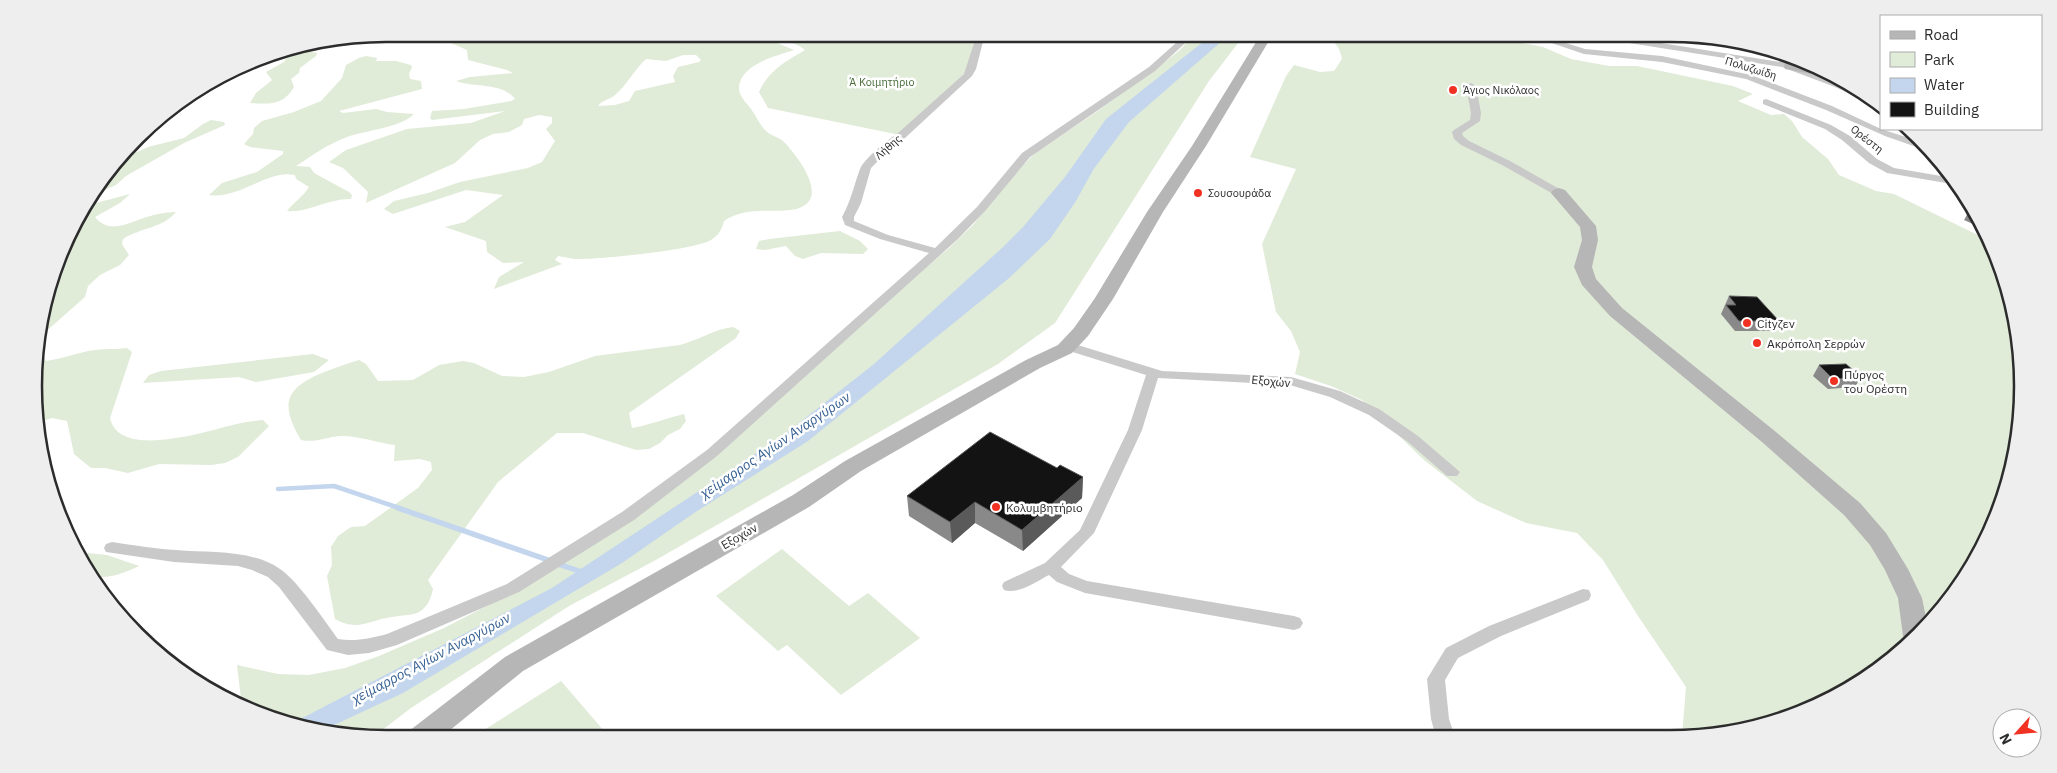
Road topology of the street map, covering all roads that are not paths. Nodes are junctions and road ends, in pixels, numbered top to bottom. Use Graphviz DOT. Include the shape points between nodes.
graph roads {
  1 [pos="979,42"];
  2 [pos="1182,42"];
  3 [pos="1262,42"];
  4 [pos="1555,42"];
  5 [pos="1650,42"];
  6 [pos="1784,62"];
  7 [pos="1471,86"];
  8 [pos="1766,102"];
  9 [pos="1913,142"];
  10 [pos="1946,180"];
  11 [pos="1560,193"];
  12 [pos="937,252"];
  13 [pos="1068,346"];
  14 [pos="1153,373"];
  15 [pos="1452,472"];
  16 [pos="112,548"];
  17 [pos="1051,567"];
  18 [pos="1010,586"];
  19 [pos="1583,595"];
  20 [pos="1294,623"];
  21 [pos="1915,629"];
  22 [pos="430,730"];
  23 [pos="1444,730"];
  1 -- 12 [label="street, Λήθης" via="968,76 866,167 856,203 848,217 850,223 870,232"];
  2 -- 12 [label="street" via="1152,69 1026,156 969,222"];
  3 -- 13 [label="main road, Εξοχών" via="1104,299"];
  4 -- 9 [label="street, Πολυζωίδη" via="1584,51 1662,59 1748,77"];
  5 -- 6 [label="street"];
  7 -- 11 [label="street" via="1475,120 1457,132 1458,137"];
  8 -- 10 [label="street, Ορέστη" via="1836,131 1886,169"];
  11 -- 21 [label="main road" via="1588,226 1590,240 1583,267 1588,281 1616,312 1852,509 1878,539 1896,569 1910,598"];
  12 -- 16 [label="street" via="712,453 628,516 513,588 391,640 355,648 333,645 285,584 274,573 257,565 238,560"];
  13 -- 14 [label="street, Εξοχών"];
  13 -- 22 [label="main road, Εξοχών" via="853,466 801,500 514,664"];
  14 -- 15 [label="street, Εξοχών" via="1290,381 1335,394 1374,412"];
  14 -- 17 [label="street" via="1135,430 1086,533"];
  17 -- 18 [label="street"];
  17 -- 20 [label="street" via="1063,578 1084,587"];
  19 -- 23 [label="street" via="1495,631 1452,653 1436,679"];
}
